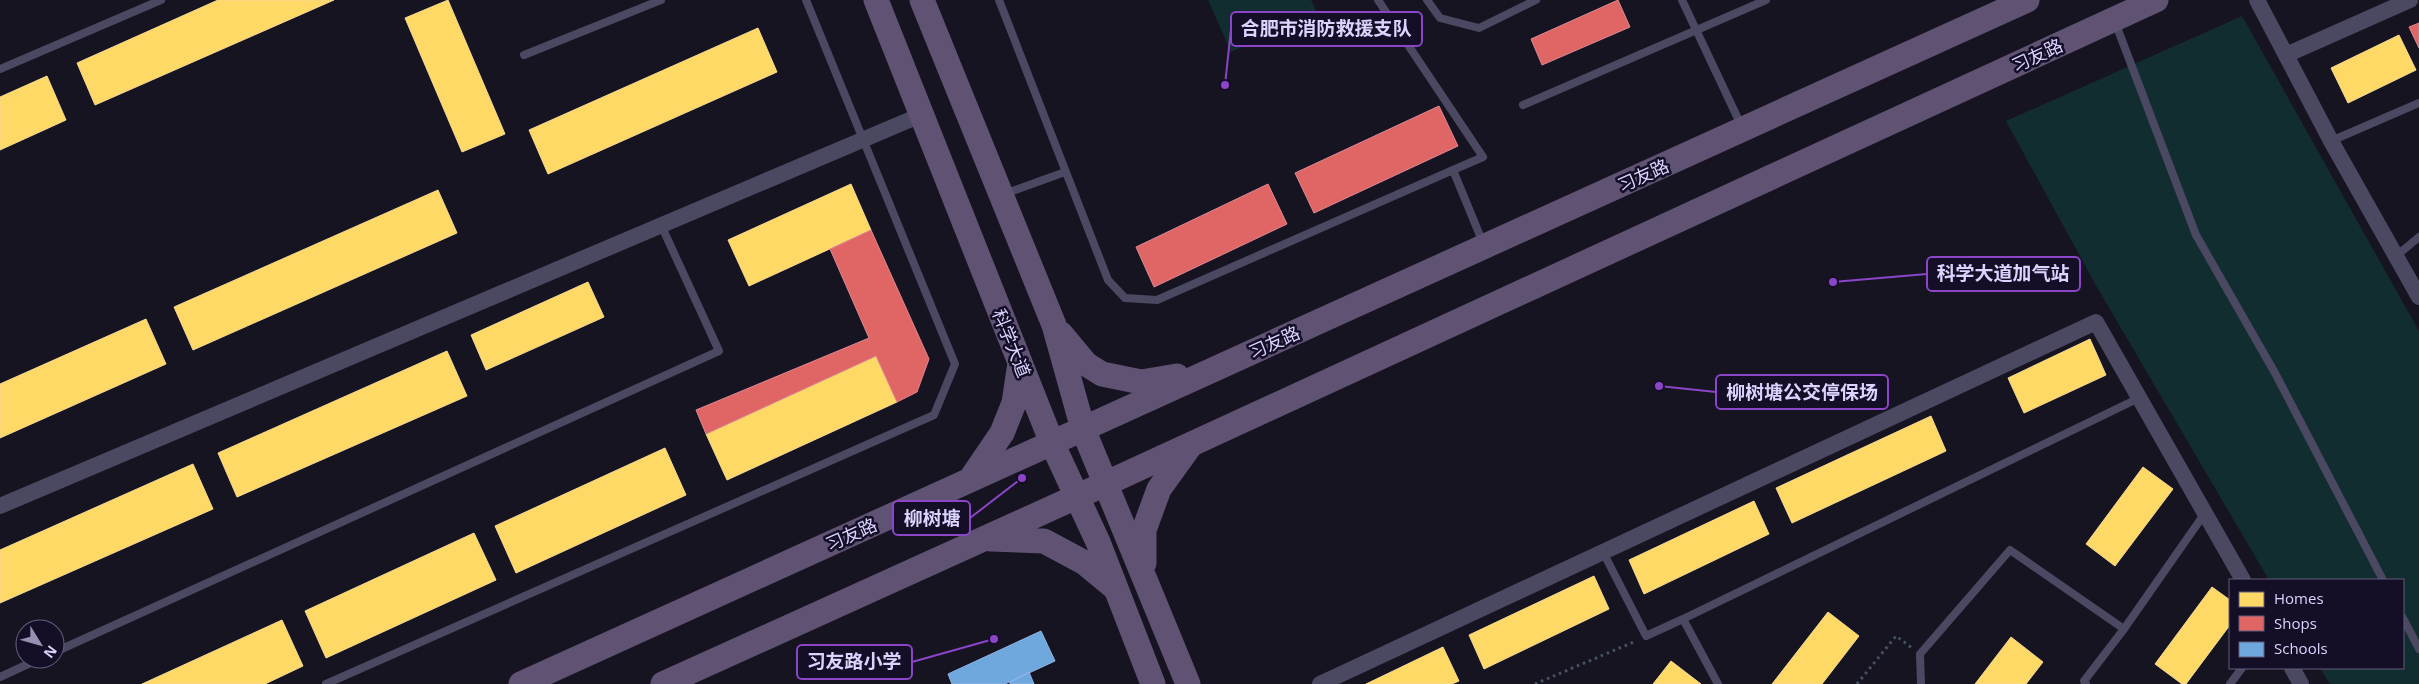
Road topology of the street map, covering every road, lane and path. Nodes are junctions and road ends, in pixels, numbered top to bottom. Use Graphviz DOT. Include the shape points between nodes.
graph roads {
  1 [pos="161,0"];
  2 [pos="661,0"];
  3 [pos="806,0"];
  4 [pos="876,0"];
  5 [pos="922,0"];
  6 [pos="998,0"];
  7 [pos="1378,0"];
  8 [pos="1427,0"];
  9 [pos="1536,0"];
  10 [pos="1682,0"];
  11 [pos="1766,0"];
  12 [pos="2027,0"];
  13 [pos="2156,0"];
  14 [pos="2257,0"];
  15 [pos="2410,0"];
  16 [pos="2114,19"];
  17 [pos="1697,31"];
  18 [pos="2286,55"];
  19 [pos="524,56"];
  20 [pos="0,69"];
  21 [pos="2419,103"];
  22 [pos="1523,105"];
  23 [pos="921,115"];
  24 [pos="1742,130"];
  25 [pos="863,140"];
  26 [pos="2331,142"];
  27 [pos="1453,170"];
  28 [pos="1065,172"];
  29 [pos="1001,195"];
  30 [pos="661,225"];
  31 [pos="2419,237"];
  32 [pos="1484,247"];
  33 [pos="2396,256"];
  34 [pos="2419,297"];
  35 [pos="1054,325"];
  36 [pos="1020,362"];
  37 [pos="1214,369"];
  38 [pos="2140,398"];
  39 [pos="1083,429"];
  40 [pos="1052,443"];
  41 [pos="1191,445"];
  42 [pos="970,480"];
  43 [pos="1107,483"];
  44 [pos="1077,497"];
  45 [pos="0,506"];
  46 [pos="2205,513"];
  47 [pos="986,538"];
  48 [pos="1603,552"];
  49 [pos="1144,573"];
  50 [pos="2242,579"];
  51 [pos="2382,579"];
  52 [pos="1117,590"];
  53 [pos="1683,619"];
  54 [pos="2404,620"];
  55 [pos="2124,629"];
  56 [pos="1646,636"];
  57 [pos="65,647"];
  58 [pos="2419,649"];
  59 [pos="1920,654"];
  60 [pos="17,669"];
  61 [pos="2241,669"];
  62 [pos="2293,669"];
  63 [pos="0,677"];
  64 [pos="326,684"];
  65 [pos="522,684"];
  66 [pos="663,684"];
  67 [pos="1153,684"];
  68 [pos="1188,684"];
  69 [pos="1320,684"];
  70 [pos="1535,684"];
  71 [pos="1718,684"];
  72 [pos="1857,684"];
  73 [pos="1921,684"];
  74 [pos="2086,684"];
  75 [pos="2230,684"];
  76 [pos="2302,684"];
  1 -- 20 [label="lane"];
  2 -- 19 [label="lane"];
  3 -- 25 [label="lane"];
  4 -- 23 [label="main road, 科学大道"];
  5 -- 29 [label="main road"];
  6 -- 28 [label="lane"];
  7 -- 27 [label="lane" via="1483,157"];
  8 -- 9 [label="lane" via="1440,18 1479,28"];
  10 -- 17 [label="lane"];
  11 -- 17 [label="lane"];
  12 -- 24 [label="main road, 习友路"];
  13 -- 16 [label="main road, 习友路"];
  14 -- 18 [label="street"];
  15 -- 18 [label="street"];
  16 -- 41 [label="main road, 习友路"];
  16 -- 51 [label="lane" via="2196,235 2275,373"];
  17 -- 22 [label="lane"];
  17 -- 24 [label="lane"];
  18 -- 26 [label="street"];
  21 -- 26 [label="lane"];
  23 -- 25 [label="street"];
  23 -- 36 [label="main road, 科学大道"];
  24 -- 32 [label="main road, 习友路"];
  25 -- 30 [label="street"];
  25 -- 64 [label="lane" via="955,364 934,415"];
  26 -- 33 [label="street"];
  27 -- 28 [label="lane" via="1157,300 1125,298 1108,280"];
  27 -- 32 [label="lane"];
  28 -- 29 [label="lane"];
  29 -- 35 [label="main road"];
  30 -- 45 [label="street"];
  30 -- 57 [label="lane" via="720,351"];
  31 -- 33 [label="lane"];
  32 -- 37 [label="main road, 习友路"];
  33 -- 34 [label="street"];
  35 -- 37 [label="main road" via="1086,364 1102,374 1141,382"];
  35 -- 39 [label="main road"];
  36 -- 40 [label="main road, 科学大道"];
  36 -- 42 [label="main road" via="1014,403 1002,433"];
  37 -- 39 [label="main road, 习友路"];
  38 -- 46 [label="street"];
  38 -- 48 [label="street" via="2096,322"];
  38 -- 53 [label="lane"];
  39 -- 40 [label="main road, 习友路"];
  39 -- 43 [label="main road"];
  40 -- 42 [label="main road, 习友路"];
  40 -- 44 [label="main road, 科学大道"];
  41 -- 43 [label="main road, 习友路"];
  41 -- 49 [label="main road" via="1159,489 1144,530"];
  42 -- 65 [label="main road, 习友路"];
  43 -- 44 [label="main road, 习友路"];
  43 -- 49 [label="main road"];
  44 -- 47 [label="main road, 习友路"];
  44 -- 52 [label="main road, 科学大道"];
  46 -- 50 [label="street"];
  46 -- 55 [label="lane"];
  47 -- 52 [label="main road" via="1044,541 1085,563"];
  47 -- 66 [label="main road, 习友路"];
  48 -- 56 [label="lane"];
  48 -- 69 [label="street"];
  49 -- 68 [label="main road"];
  52 -- 67 [label="main road, 科学大道"];
  53 -- 56 [label="lane"];
  53 -- 71 [label="lane"];
  54 -- 58 [label="lane"];
  55 -- 59 [label="lane" via="2010,550"];
  55 -- 74 [label="lane" via="2084,681"];
  56 -- 70 [label="path"];
  59 -- 72 [label="path" via="1896,636"];
  59 -- 73 [label="lane"];
  60 -- 63 [label="lane"];
  61 -- 75 [label="lane"];
  62 -- 76 [label="street"];
}
